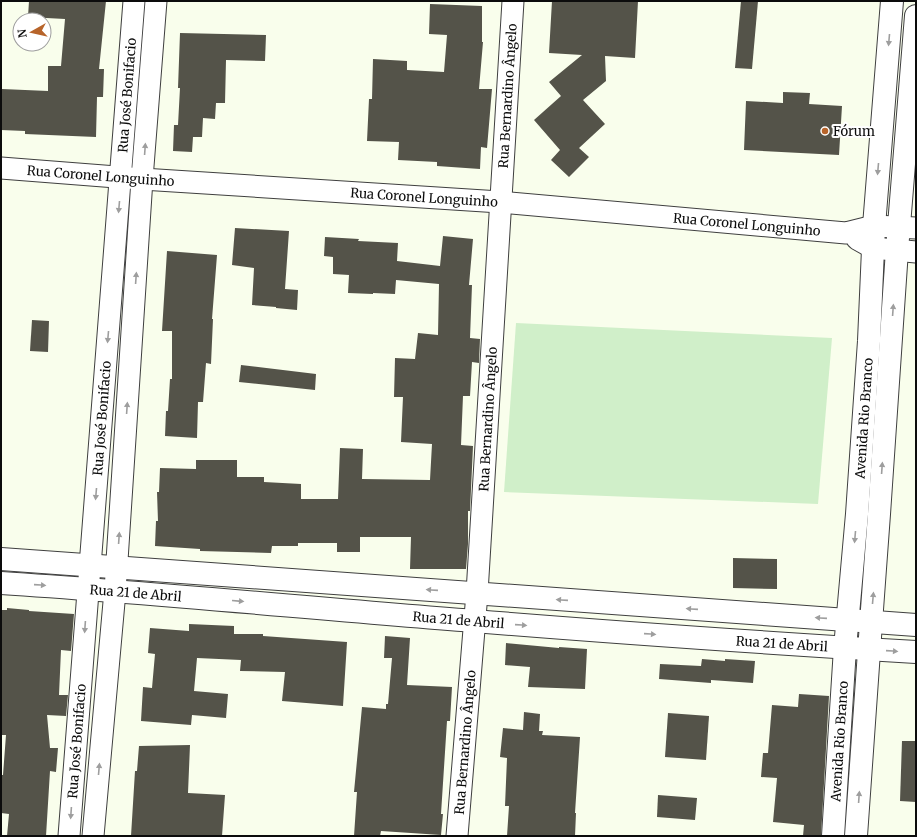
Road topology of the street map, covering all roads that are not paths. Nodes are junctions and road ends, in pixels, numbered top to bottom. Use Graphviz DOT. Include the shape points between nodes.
graph roads {
  1 [pos="134,1"];
  2 [pos="156,1"];
  3 [pos="513,1"];
  4 [pos="892,1"];
  5 [pos="916,16"];
  6 [pos="1,168"];
  7 [pos="121,178"];
  8 [pos="142,179"];
  9 [pos="500,202"];
  10 [pos="874,226"];
  11 [pos="907,227"];
  12 [pos="846,233"];
  13 [pos="873,248"];
  14 [pos="906,251"];
  15 [pos="869,341"];
  16 [pos="890,342"];
  17 [pos="857,514"];
  18 [pos="879,514"];
  19 [pos="1,559"];
  20 [pos="90,566"];
  21 [pos="117,567"];
  22 [pos="205,574"];
  23 [pos="1,583"];
  24 [pos="376,586"];
  25 [pos="88,588"];
  26 [pos="115,591"];
  27 [pos="477,594"];
  28 [pos="204,598"];
  29 [pos="372,613"];
  30 [pos="848,620"];
  31 [pos="475,622"];
  32 [pos="871,623"];
  33 [pos="916,626"];
  34 [pos="845,648"];
  35 [pos="869,649"];
  36 [pos="916,652"];
  37 [pos="833,835"];
  38 [pos="69,836"];
  39 [pos="93,836"];
  40 [pos="457,836"];
  41 [pos="856,836"];
  1 -- 7 [label="street, Rua José Bonifacio"];
  8 -- 2 [label="street, Rua José Bonifacio, one-way"];
  3 -- 9 [label="street, Rua Bernardino Ângelo"];
  4 -- 10 [label="street, Avenida Rio Branco, one-way"];
  5 -- 11 [label="street, Avenida Rio Branco"];
  6 -- 7 [label="street, Rua Coronel Longuinho"];
  7 -- 8 [label="street, Rua Coronel Longuinho"];
  7 -- 20 [label="street, Rua José Bonifacio, one-way"];
  8 -- 9 [label="street, Rua Coronel Longuinho"];
  21 -- 8 [label="street, Rua José Bonifacio, one-way"];
  9 -- 12 [label="street, Rua Coronel Longuinho"];
  9 -- 27 [label="street, Rua Bernardino Ângelo"];
  10 -- 11 [label="street, Rua Coronel Longuinho"];
  10 -- 12 [label="street, Rua Coronel Longuinho"];
  10 -- 13 [label="street, Avenida Rio Branco"];
  11 -- 14 [label="street, Avenida Rio Branco"];
  12 -- 13 [label="street, Rua Coronel Longuinho"];
  13 -- 14 [label="street, Rua Coronel Longuinho"];
  13 -- 15 [label="street, Avenida Rio Branco"];
  16 -- 14 [label="street, Avenida Rio Branco, one-way"];
  15 -- 16 [label="street"];
  15 -- 17 [label="street, Avenida Rio Branco"];
  18 -- 16 [label="street, Avenida Rio Branco, one-way"];
  17 -- 18 [label="street"];
  17 -- 30 [label="street, Avenida Rio Branco, one-way"];
  32 -- 18 [label="street, Avenida Rio Branco, one-way"];
  19 -- 20 [label="street, Rua 21 de Abril"];
  20 -- 21 [label="street, Rua 21 de Abril"];
  20 -- 25 [label="street, Rua José Bonifacio"];
  21 -- 22 [label="street, Rua 21 de Abril"];
  21 -- 26 [label="street, Rua José Bonifacio"];
  22 -- 24 [label="street, Rua 21 de Abril"];
  22 -- 28 [label="street"];
  23 -- 25 [label="street, Rua 21 de Abril, one-way"];
  27 -- 24 [label="street, Rua 21 de Abril, one-way"];
  24 -- 29 [label="street"];
  25 -- 26 [label="street, Rua 21 de Abril"];
  25 -- 38 [label="street, Rua José Bonifacio, one-way"];
  26 -- 28 [label="street, Rua 21 de Abril"];
  39 -- 26 [label="street, Rua José Bonifacio, one-way"];
  30 -- 27 [label="street, Rua 21 de Abril, one-way"];
  27 -- 31 [label="street, Rua Bernardino Ângelo"];
  28 -- 29 [label="street, Rua 21 de Abril, one-way"];
  29 -- 31 [label="street, Rua 21 de Abril"];
  30 -- 32 [label="street, Rua 21 de Abril"];
  30 -- 34 [label="street, Avenida Rio Branco"];
  31 -- 34 [label="street, Rua 21 de Abril, one-way"];
  31 -- 40 [label="street, Rua Bernardino Ângelo"];
  32 -- 33 [label="street, Rua 21 de Abril"];
  32 -- 35 [label="street, Avenida Rio Branco"];
  34 -- 35 [label="street, Rua 21 de Abril"];
  34 -- 37 [label="street, Avenida Rio Branco"];
  35 -- 36 [label="street, Rua 21 de Abril, one-way"];
  41 -- 35 [label="street, Avenida Rio Branco, one-way"];
  37 -- 41 [label="street"];
}
